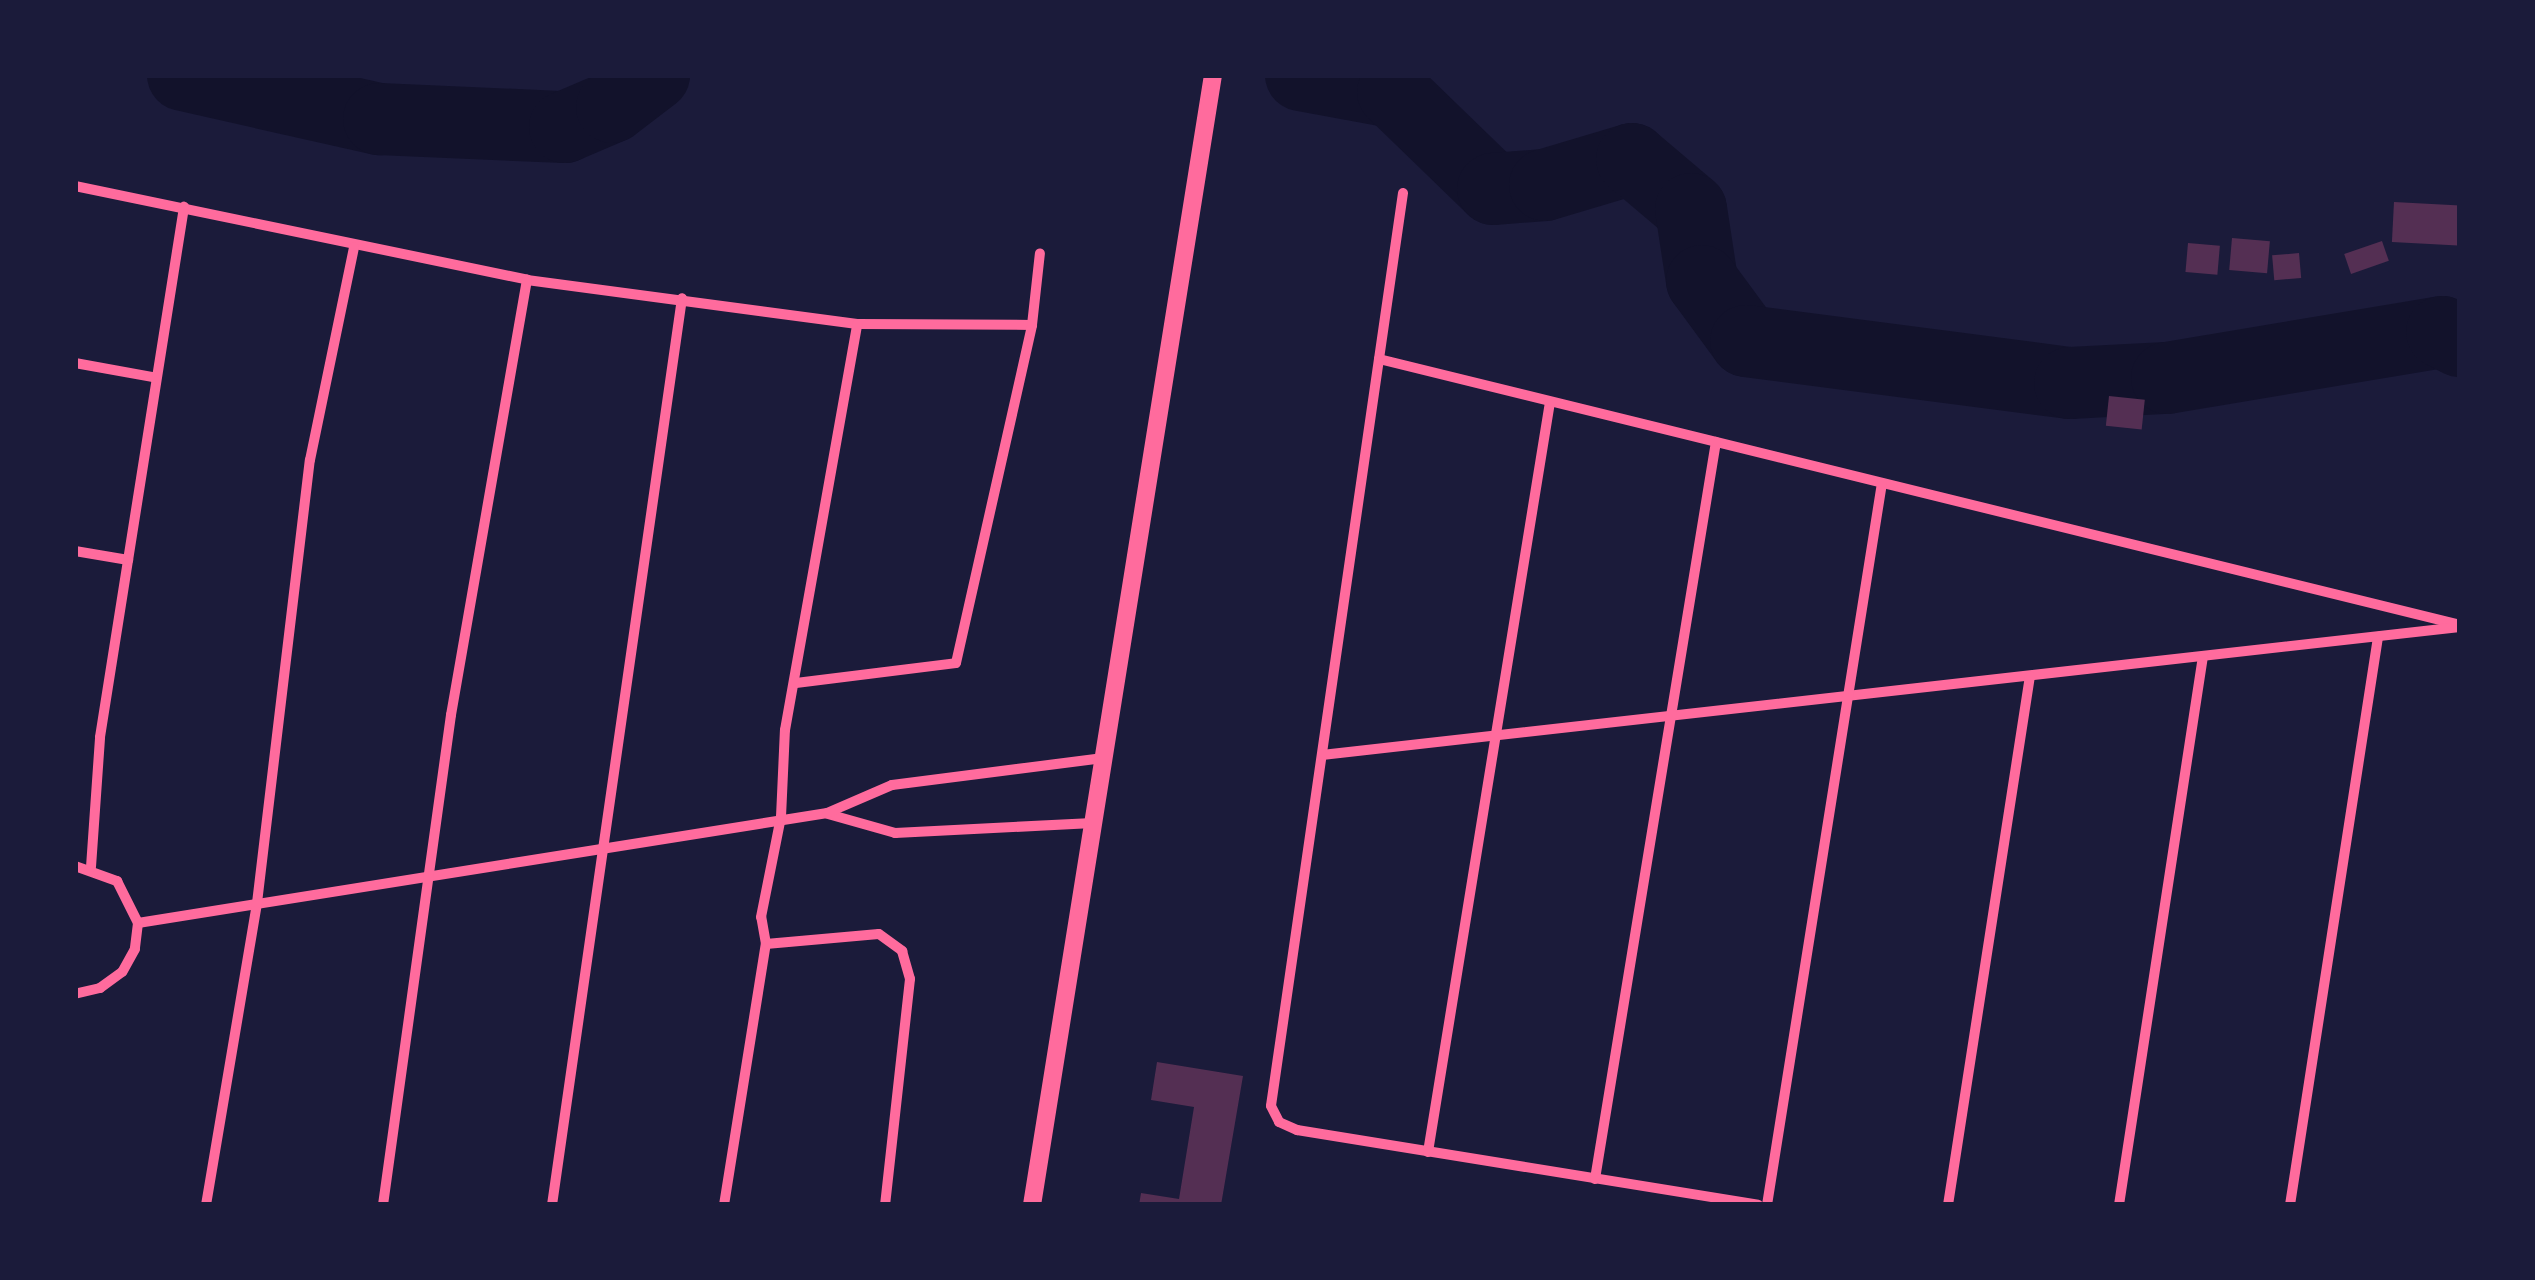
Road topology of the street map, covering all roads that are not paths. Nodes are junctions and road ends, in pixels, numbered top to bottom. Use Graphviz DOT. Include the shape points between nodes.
graph roads {
  1 [pos="1212,75"];
  2 [pos="75,186"];
  3 [pos="1403,193"];
  4 [pos="184,207"];
  5 [pos="354,247"];
  6 [pos="1040,252"];
  7 [pos="527,280"];
  8 [pos="682,298"];
  9 [pos="857,324"];
  10 [pos="1032,325"];
  11 [pos="1379,359"];
  12 [pos="75,363"];
  13 [pos="152,377"];
  14 [pos="1550,402"];
  15 [pos="1716,442"];
  16 [pos="1882,483"];
  17 [pos="75,551"];
  18 [pos="128,560"];
  19 [pos="2460,626"];
  20 [pos="2378,637"];
  21 [pos="2204,656"];
  22 [pos="2030,676"];
  23 [pos="796,682"];
  24 [pos="1848,696"];
  25 [pos="1671,716"];
  26 [pos="1496,736"];
  27 [pos="1322,755"];
  28 [pos="1104,758"];
  29 [pos="827,813"];
  30 [pos="780,818"];
  31 [pos="1093,823"];
  32 [pos="606,845"];
  33 [pos="75,866"];
  34 [pos="91,868"];
  35 [pos="432,881"];
  36 [pos="258,904"];
  37 [pos="138,923"];
  38 [pos="766,944"];
  39 [pos="75,994"];
  40 [pos="1428,1152"];
  41 [pos="1595,1179"];
  42 [pos="206,1205"];
  43 [pos="382,1205"];
  44 [pos="552,1205"];
  45 [pos="724,1205"];
  46 [pos="885,1205"];
  47 [pos="1032,1205"];
  48 [pos="1758,1205"];
  49 [pos="1768,1205"];
  50 [pos="1948,1205"];
  51 [pos="2119,1205"];
  52 [pos="2290,1205"];
  1 -- 28 [label="street"];
  2 -- 4 [label="street"];
  3 -- 11 [label="street"];
  4 -- 5 [label="street"];
  4 -- 13 [label="street"];
  5 -- 7 [label="street"];
  5 -- 36 [label="street" via="310,460"];
  6 -- 10 [label="street"];
  7 -- 8 [label="street"];
  7 -- 35 [label="street" via="450,715"];
  8 -- 9 [label="street"];
  8 -- 32 [label="street"];
  9 -- 10 [label="street"];
  9 -- 23 [label="street"];
  10 -- 23 [label="street" via="956,663"];
  11 -- 14 [label="street"];
  11 -- 27 [label="street"];
  12 -- 13 [label="street"];
  13 -- 18 [label="street"];
  14 -- 15 [label="street"];
  14 -- 26 [label="street"];
  15 -- 16 [label="street"];
  15 -- 25 [label="street"];
  16 -- 19 [label="street"];
  16 -- 24 [label="street"];
  17 -- 18 [label="street"];
  18 -- 34 [label="street" via="100,738"];
  19 -- 20 [label="street"];
  20 -- 21 [label="street"];
  20 -- 52 [label="street"];
  21 -- 22 [label="street"];
  21 -- 51 [label="street"];
  22 -- 24 [label="street"];
  22 -- 50 [label="street"];
  23 -- 30 [label="street" via="785,730"];
  24 -- 25 [label="street"];
  24 -- 49 [label="street"];
  25 -- 26 [label="street"];
  25 -- 41 [label="street"];
  26 -- 27 [label="street"];
  26 -- 40 [label="street"];
  27 -- 40 [label="street" via="1271,1106 1279,1122 1297,1130"];
  28 -- 29 [label="street" via="892,785"];
  28 -- 31 [label="street"];
  29 -- 30 [label="street"];
  29 -- 31 [label="street" via="895,832"];
  30 -- 32 [label="street"];
  30 -- 38 [label="street" via="762,918"];
  31 -- 47 [label="street"];
  32 -- 35 [label="street"];
  32 -- 44 [label="street"];
  33 -- 34 [label="street"];
  34 -- 37 [label="street" via="122,887"];
  35 -- 36 [label="street"];
  35 -- 43 [label="street"];
  36 -- 37 [label="street"];
  36 -- 42 [label="street"];
  37 -- 39 [label="street" via="135,949 122,972 100,988"];
  38 -- 45 [label="street"];
  38 -- 46 [label="street" via="879,934 902,950 910,980"];
  40 -- 41 [label="street"];
  41 -- 48 [label="street"];
}
